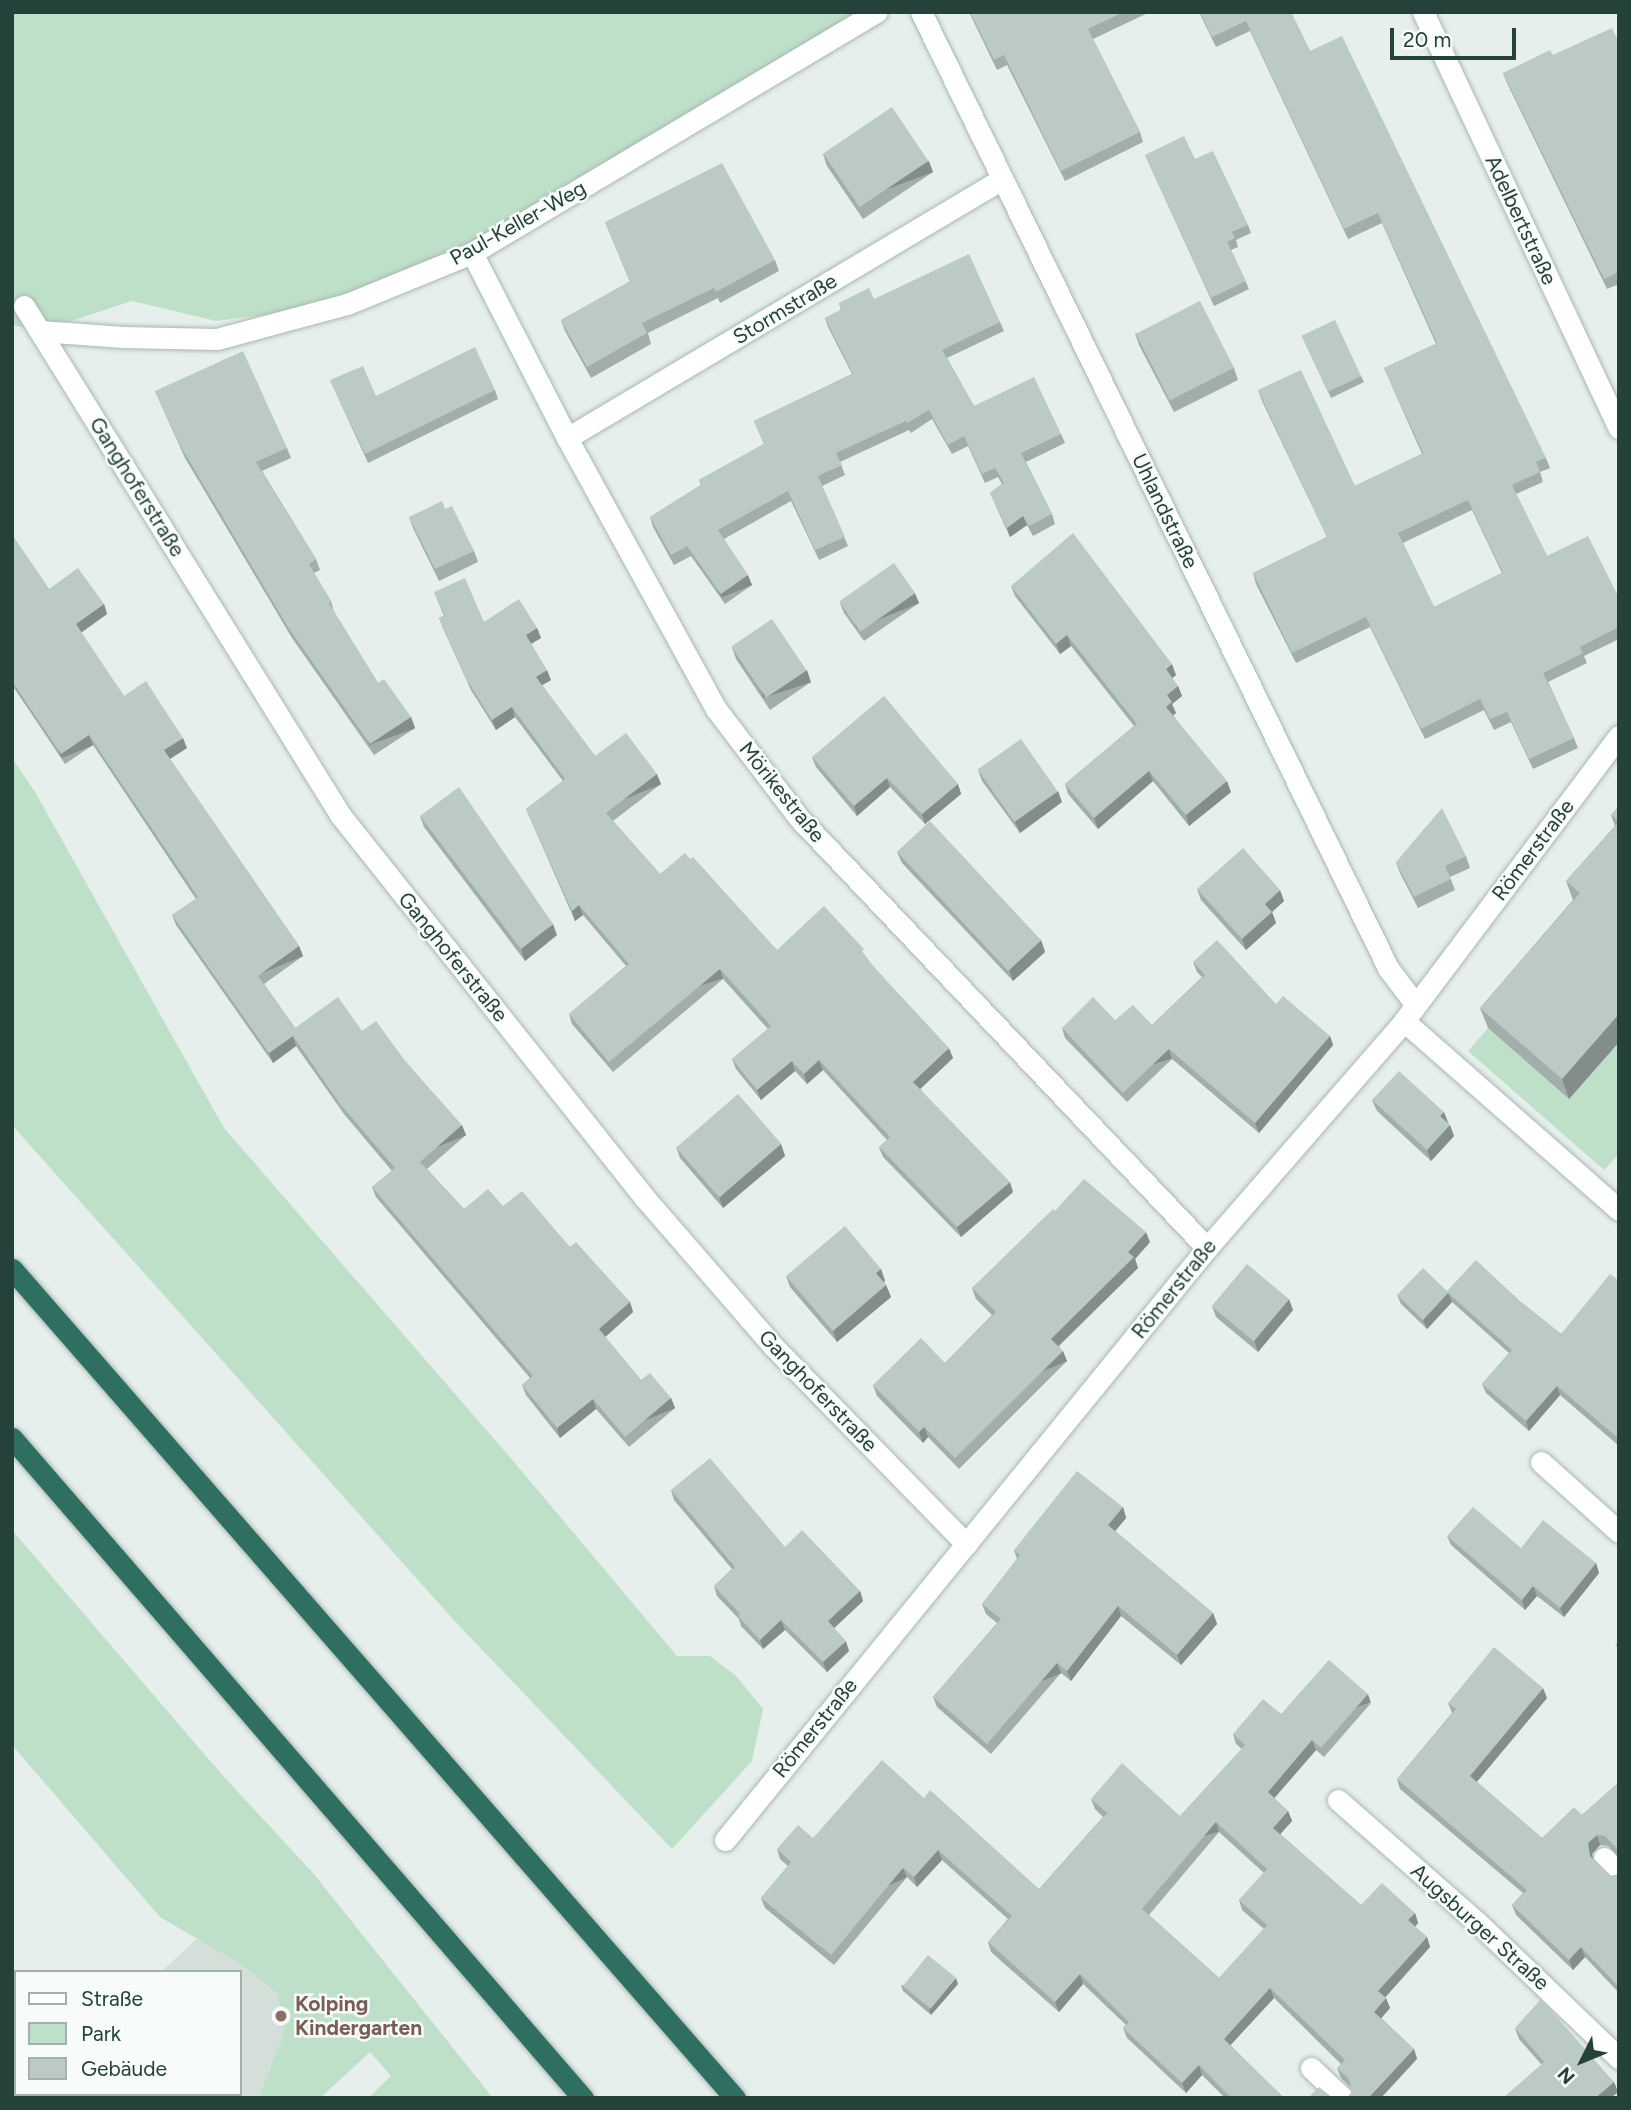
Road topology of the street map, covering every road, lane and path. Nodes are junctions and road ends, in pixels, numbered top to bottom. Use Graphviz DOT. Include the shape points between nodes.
graph roads {
  1 [pos="877,12"];
  2 [pos="921,12"];
  3 [pos="1423,12"];
  4 [pos="1002,179"];
  5 [pos="472,253"];
  6 [pos="24,306"];
  7 [pos="40,331"];
  8 [pos="1619,428"];
  9 [pos="567,438"];
  10 [pos="1619,736"];
  11 [pos="1410,1013"];
  12 [pos="1619,1210"];
  13 [pos="1207,1248"];
  14 [pos="12,1269"];
  15 [pos="12,1438"];
  16 [pos="1541,1462"];
  17 [pos="1619,1532"];
  18 [pos="966,1544"];
  19 [pos="1338,1800"];
  20 [pos="725,1840"];
  21 [pos="1604,1858"];
  22 [pos="1619,1874"];
  23 [pos="1619,2058"];
  24 [pos="1311,2068"];
  25 [pos="583,2098"];
  26 [pos="735,2098"];
  27 [pos="1343,2098"];
  1 -- 5 [label="street, Paul-Keller-Weg"];
  2 -- 4 [label="street, Uhlandstraße"];
  3 -- 8 [label="street, Adelbertstraße"];
  4 -- 9 [label="street, Stormstraße"];
  4 -- 11 [label="street, Uhlandstraße"];
  5 -- 7 [label="street, Paul-Keller-Weg" via="347,304 217,339"];
  5 -- 9 [label="street, Mörikestraße"];
  6 -- 7 [label="street, Ganghoferstraße"];
  7 -- 18 [label="street, Ganghoferstraße" via="341,816 644,1197 774,1346"];
  9 -- 13 [label="street, Mörikestraße" via="716,709 799,818"];
  10 -- 11 [label="street, Römerstraße"];
  11 -- 12 [label="street, Uhlandstraße"];
  11 -- 13 [label="street, Römerstraße"];
  13 -- 18 [label="street, Römerstraße"];
  14 -- 26 [label="highway"];
  15 -- 25 [label="highway"];
  16 -- 17 [label="street"];
  18 -- 20 [label="street, Römerstraße"];
  19 -- 23 [label="street, Augsburger Straße" via="1477,1922"];
  21 -- 22 [label="street"];
  24 -- 27 [label="street"];
}
